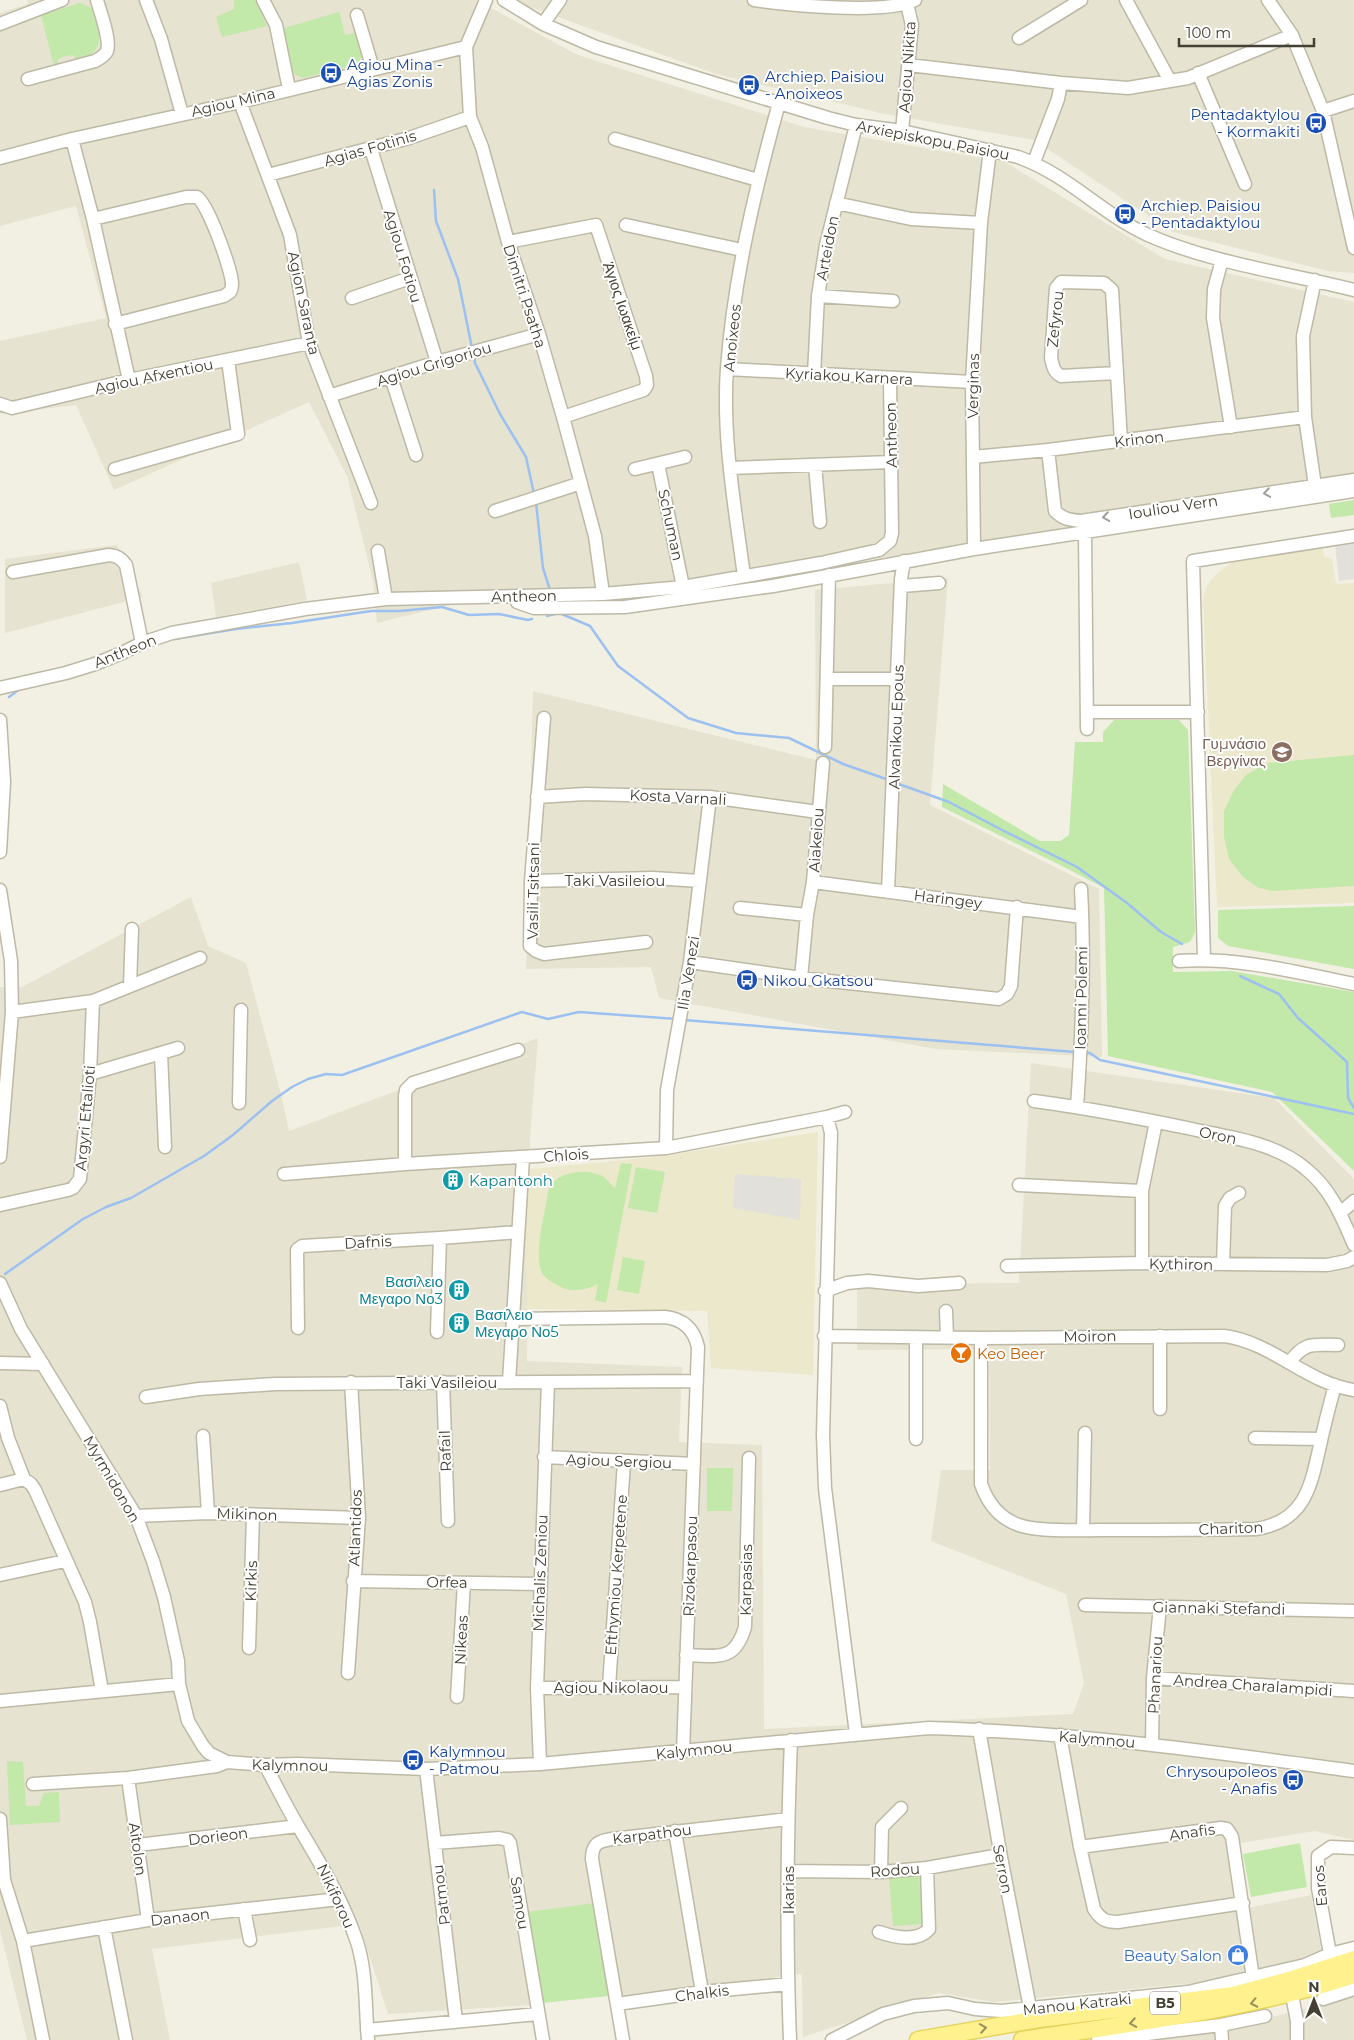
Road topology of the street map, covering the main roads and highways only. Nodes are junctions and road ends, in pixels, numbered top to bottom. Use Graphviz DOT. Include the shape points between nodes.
graph roads {
  1 [pos="1354,1958"];
  2 [pos="1354,1975"];
  3 [pos="1291,1987"];
  4 [pos="918,2040"];
  5 [pos="1022,2040"];
  1 -- 3 [label="main road, B5"];
  2 -- 3 [label="main road, B5"];
  4 -- 3 [label="main road, B5, one-way" via="1039,2019"];
  3 -- 5 [label="main road, B5, one-way" via="1216,2010"];
}
